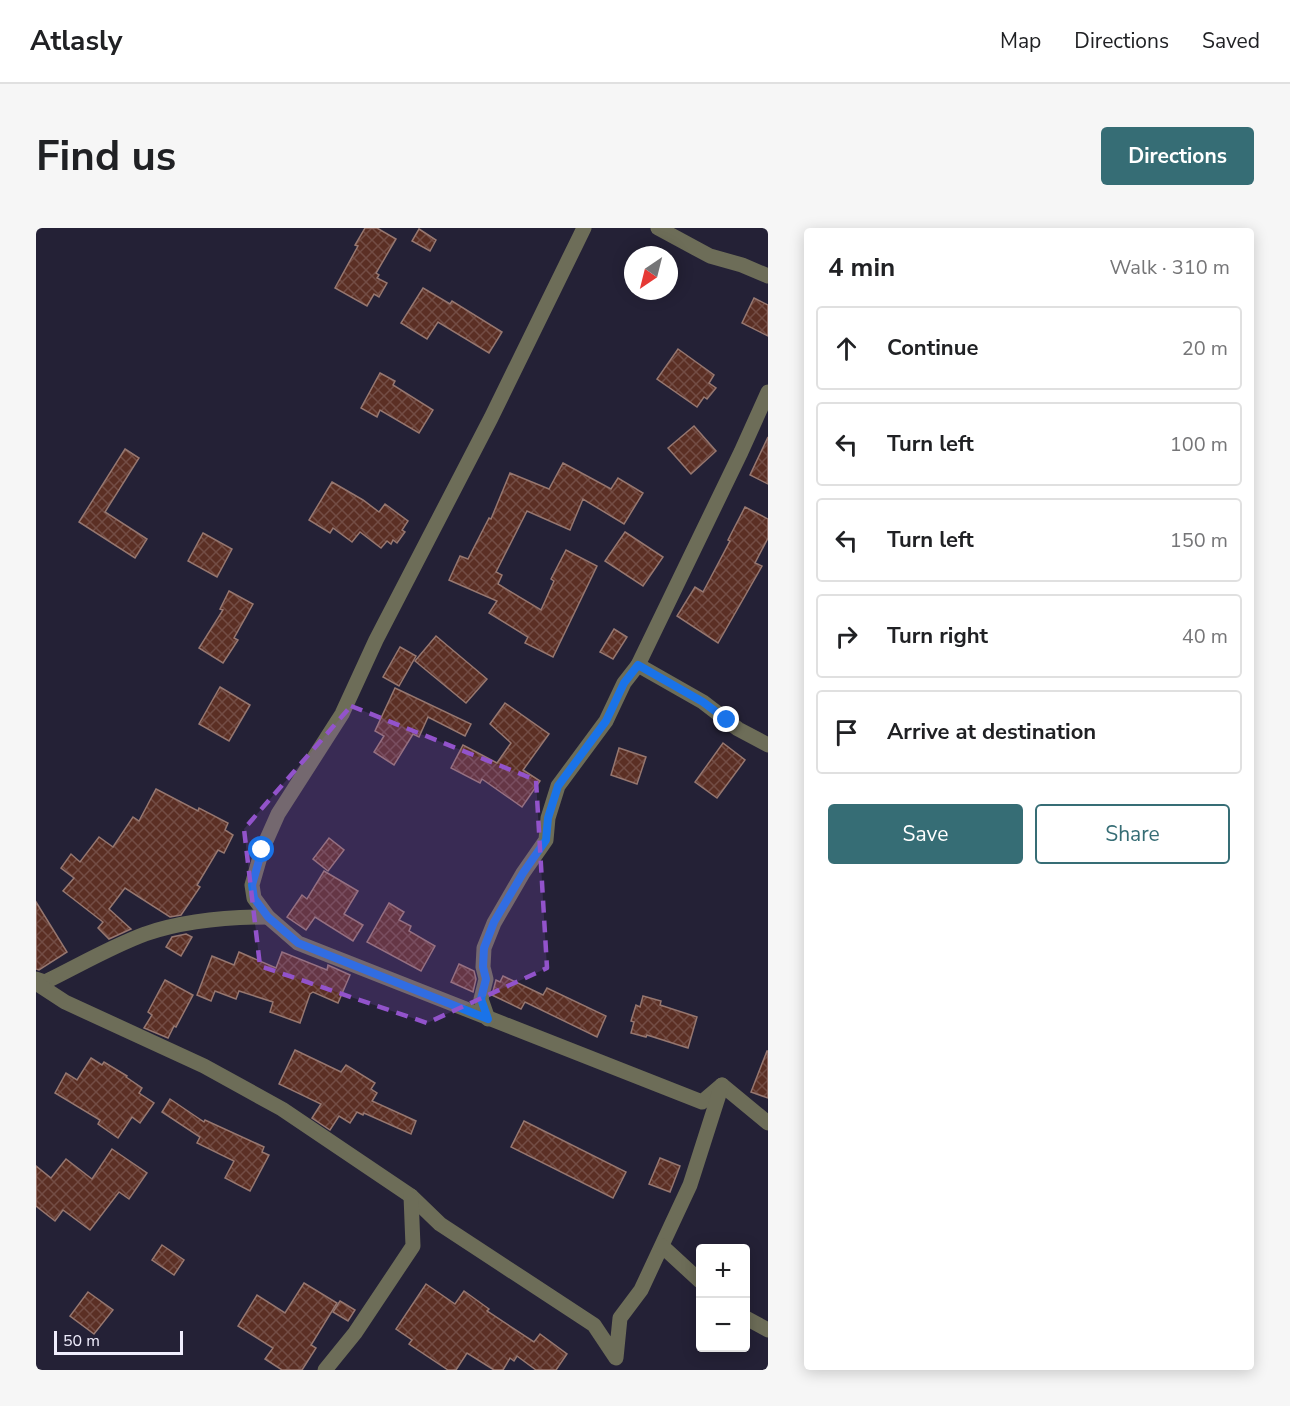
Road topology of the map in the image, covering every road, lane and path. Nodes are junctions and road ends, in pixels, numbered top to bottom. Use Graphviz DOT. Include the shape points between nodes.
graph roads {
  1 [pos="584,228"];
  2 [pos="658,228"];
  3 [pos="768,276"];
  4 [pos="768,392"];
  5 [pos="638,665"];
  6 [pos="768,745"];
  7 [pos="268,917"];
  8 [pos="36,981"];
  9 [pos="488,1019"];
  10 [pos="722,1085"];
  11 [pos="768,1123"];
  12 [pos="411,1196"];
  13 [pos="662,1246"];
  14 [pos="696,1277"];
  15 [pos="750,1320"];
  16 [pos="768,1330"];
  17 [pos="617,1366"];
  18 [pos="325,1370"];
  1 -- 7 [label="street" via="342,714 278,814 252,885 254,898"];
  2 -- 3 [label="street" via="710,256"];
  4 -- 5 [label="street"];
  5 -- 6 [label="street"];
  5 -- 9 [label="street" via="624,683 606,721 558,786 546,840 494,922 484,948 486,979 481,999"];
  7 -- 8 [label="street" via="228,917 146,934 45,982"];
  7 -- 9 [label="street" via="298,943"];
  8 -- 12 [label="street" via="65,1002 204,1066 282,1109"];
  9 -- 10 [label="street" via="702,1102"];
  10 -- 11 [label="street"];
  10 -- 13 [label="street" via="690,1185"];
  12 -- 17 [label="street" via="440,1224 594,1325"];
  12 -- 18 [label="street" via="413,1246 355,1333"];
  13 -- 14 [label="street"];
  13 -- 17 [label="street" via="641,1290 620,1318"];
  15 -- 16 [label="street"];
}
